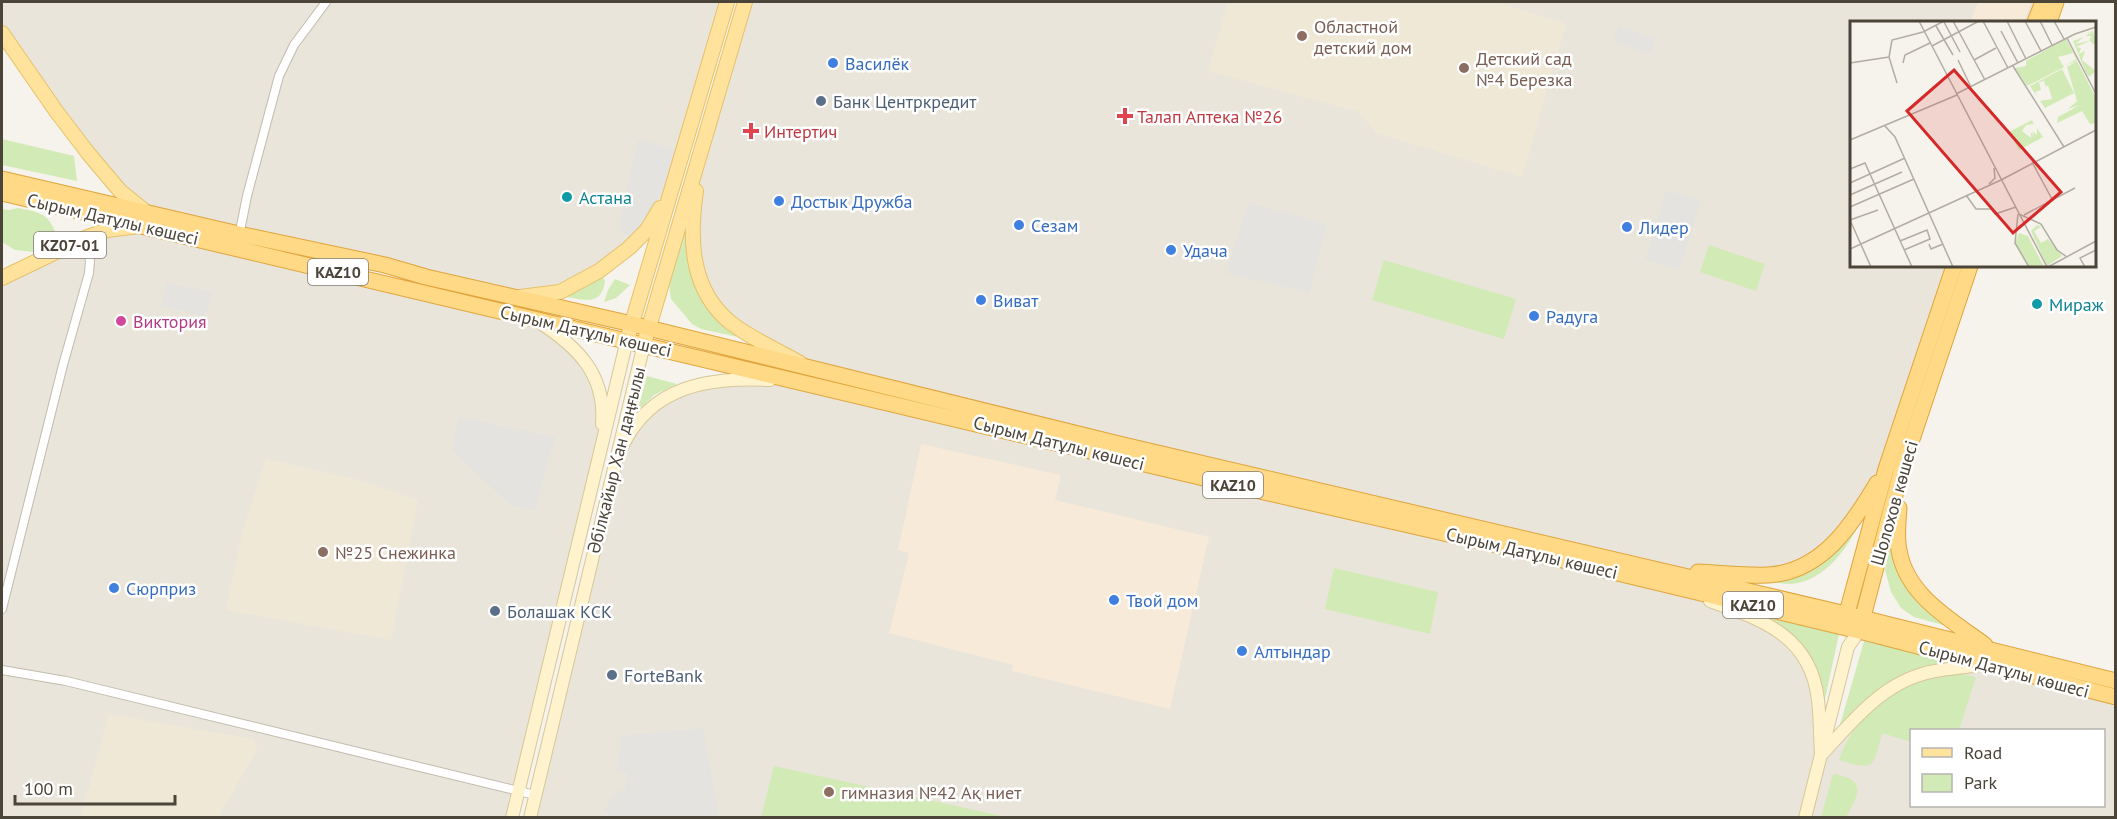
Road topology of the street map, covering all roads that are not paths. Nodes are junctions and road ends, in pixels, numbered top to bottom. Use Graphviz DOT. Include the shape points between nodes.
graph roads {
  1 [pos="326,2"];
  2 [pos="727,2"];
  3 [pos="745,2"];
  4 [pos="2043,2"];
  5 [pos="2056,2"];
  6 [pos="2035,21"];
  7 [pos="2049,21"];
  8 [pos="3,37"];
  9 [pos="702,147"];
  10 [pos="2,179"];
  11 [pos="672,189"];
  12 [pos="2,193"];
  13 [pos="144,219"];
  14 [pos="85,238"];
  15 [pos="238,241"];
  16 [pos="1954,267"];
  17 [pos="1970,267"];
  18 [pos="2,278"];
  19 [pos="518,297"];
  20 [pos="533,318"];
  21 [pos="632,324"];
  22 [pos="648,328"];
  23 [pos="627,340"];
  24 [pos="644,344"];
  25 [pos="807,375"];
  26 [pos="599,458"];
  27 [pos="615,462"];
  28 [pos="1893,471"];
  29 [pos="1664,577"];
  30 [pos="2,609"];
  31 [pos="1845,621"];
  32 [pos="1861,625"];
  33 [pos="1848,647"];
  34 [pos="1990,657"];
  35 [pos="2,670"];
  36 [pos="2115,681"];
  37 [pos="2115,697"];
  38 [pos="1821,755"];
  39 [pos="519,791"];
  40 [pos="535,795"];
  41 [pos="512,818"];
  42 [pos="530,818"];
  43 [pos="1805,818"];
  1 -- 15 [label="street" via="294,45 279,76"];
  2 -- 11 [label="main road, Әбілқайыр Хан даңғылы"];
  3 -- 9 [label="main road, Әбілқайыр Хан даңғылы"];
  4 -- 6 [label="highway"];
  5 -- 7 [label="highway"];
  8 -- 13 [label="main road" via="56,111"];
  9 -- 22 [label="main road, Әбілқайыр Хан даңғылы"];
  9 -- 25 [label="main road" via="694,203 693,254 706,293 731,323"];
  10 -- 13 [label="highway, Сырым Датұлы көшесі / KAZ10"];
  11 -- 19 [label="main road" via="647,230 598,271 560,292"];
  11 -- 21 [label="main road, Әбілқайыр Хан даңғылы"];
  12 -- 13 [label="highway, Сырым Датұлы көшесі / KAZ10"];
  13 -- 14 [label="main road, KZ07-01"];
  13 -- 15 [label="highway, Сырым Датұлы көшесі / KAZ10"];
  14 -- 18 [label="main road, KZ07-01"];
  14 -- 30 [label="street" via="89,273"];
  15 -- 19 [label="highway, Сырым Датұлы көшесі / KAZ10" via="386,265"];
  15 -- 20 [label="highway, Сырым Датұлы көшесі / KAZ10"];
  16 -- 28 [label="highway, Шолохов көшесі" via="1922,360"];
  17 -- 28 [label="highway, Шолохов көшесі" via="1928,390"];
  19 -- 21 [label="highway, Сырым Датұлы көшесі / KAZ10"];
  20 -- 23 [label="highway, Сырым Датұлы көшесі / KAZ10"];
  20 -- 26 [label="main road" via="569,344 598,382 603,413"];
  21 -- 22 [label="highway, Сырым Датұлы көшесі / KAZ10"];
  21 -- 23 [label="main road, Әбілқайыр Хан даңғылы"];
  22 -- 24 [label="main road, Әбілқайыр Хан даңғылы"];
  22 -- 25 [label="highway, Сырым Датұлы көшесі / KAZ10"];
  23 -- 24 [label="highway, Сырым Датұлы көшесі / KAZ10"];
  23 -- 26 [label="main road, Әбілқайыр Хан даңғылы"];
  24 -- 25 [label="highway, Сырым Датұлы көшесі / KAZ10"];
  24 -- 27 [label="main road, Әбілқайыр Хан даңғылы"];
  25 -- 27 [label="main road" via="708,382 684,388 651,406 628,436"];
  25 -- 29 [label="highway, Сырым Датұлы көшесі / KAZ10" via="1119,444"];
  26 -- 39 [label="main road, Әбілқайыр Хан даңғылы"];
  27 -- 40 [label="main road, Әбілқайыр Хан даңғылы"];
  28 -- 29 [label="highway" via="1839,538 1816,559 1768,575"];
  28 -- 31 [label="highway"];
  28 -- 32 [label="highway, Шолохов көшесі"];
  28 -- 34 [label="highway" via="1899,551 1910,580 1930,604"];
  29 -- 31 [label="highway, Сырым Датұлы көшесі / KAZ10"];
  29 -- 38 [label="main road" via="1760,619 1795,647 1814,680"];
  31 -- 32 [label="highway, Сырым Датұлы көшесі / KAZ10"];
  31 -- 33 [label="main road"];
  32 -- 33 [label="main road"];
  32 -- 34 [label="highway, Сырым Датұлы көшесі / KAZ10"];
  33 -- 38 [label="main road"];
  34 -- 36 [label="highway, Сырым Датұлы көшесі / KAZ10"];
  34 -- 37 [label="highway, Сырым Датұлы көшесі / KAZ10"];
  34 -- 38 [label="main road" via="1964,668 1935,671 1895,685 1869,704"];
  35 -- 39 [label="street" via="66,681"];
  38 -- 43 [label="main road"];
  39 -- 40 [label="street"];
  39 -- 41 [label="main road, Әбілқайыр Хан даңғылы"];
  40 -- 42 [label="main road, Әбілқайыр Хан даңғылы"];
}
